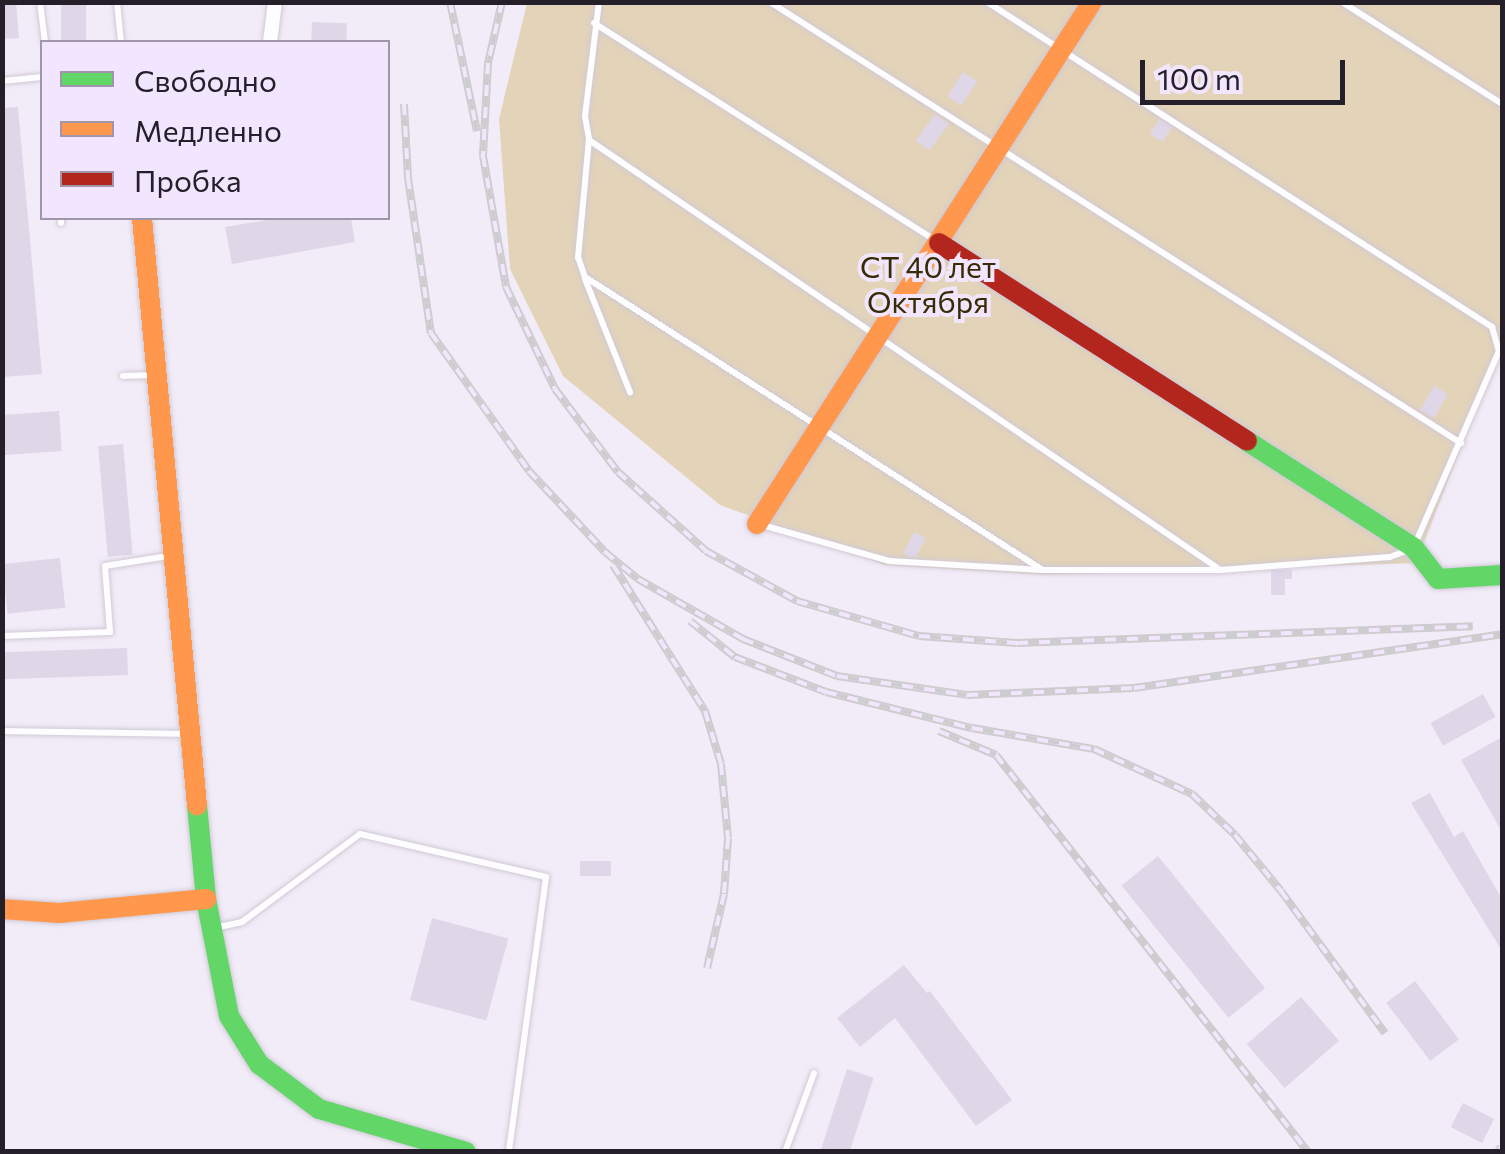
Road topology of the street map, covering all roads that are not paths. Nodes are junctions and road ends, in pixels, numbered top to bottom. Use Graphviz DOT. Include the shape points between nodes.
graph roads {
  1 [pos="40,2"];
  2 [pos="116,2"];
  3 [pos="275,2"];
  4 [pos="598,2"];
  5 [pos="770,2"];
  6 [pos="987,2"];
  7 [pos="1092,2"];
  8 [pos="1342,2"];
  9 [pos="594,23"];
  10 [pos="44,40"];
  11 [pos="122,40"];
  12 [pos="270,40"];
  13 [pos="1062,48"];
  14 [pos="40,77"];
  15 [pos="2,81"];
  16 [pos="1502,104"];
  17 [pos="588,140"];
  18 [pos="1000,146"];
  19 [pos="142,220"];
  20 [pos="939,242"];
  21 [pos="585,278"];
  22 [pos="879,336"];
  23 [pos="157,374"];
  24 [pos="123,376"];
  25 [pos="630,392"];
  26 [pos="820,428"];
  27 [pos="1461,443"];
  28 [pos="757,524"];
  29 [pos="1414,548"];
  30 [pos="174,556"];
  31 [pos="1042,570"];
  32 [pos="1220,570"];
  33 [pos="1502,575"];
  34 [pos="2,636"];
  35 [pos="2,731"];
  36 [pos="190,734"];
  37 [pos="206,899"];
  38 [pos="2,908"];
  39 [pos="212,928"];
  40 [pos="814,1073"];
  41 [pos="466,1152"];
  42 [pos="509,1152"];
  43 [pos="784,1152"];
  1 -- 10 [label="lane"];
  2 -- 11 [label="lane"];
  3 -- 12 [label="street"];
  4 -- 9 [label="lane"];
  5 -- 18 [label="lane"];
  6 -- 13 [label="lane"];
  7 -- 13 [label="street"];
  8 -- 16 [label="lane"];
  9 -- 17 [label="lane"];
  9 -- 20 [label="lane"];
  13 -- 18 [label="street"];
  13 -- 27 [label="lane" via="1492,327 1500,351"];
  14 -- 15 [label="lane"];
  17 -- 21 [label="lane" via="578,257"];
  17 -- 22 [label="lane"];
  18 -- 20 [label="street"];
  18 -- 27 [label="lane"];
  19 -- 23 [label="street"];
  20 -- 22 [label="street"];
  20 -- 29 [label="street"];
  21 -- 25 [label="lane"];
  21 -- 26 [label="lane"];
  22 -- 26 [label="street"];
  22 -- 32 [label="lane"];
  23 -- 24 [label="lane"];
  23 -- 30 [label="street"];
  26 -- 28 [label="street"];
  26 -- 31 [label="lane"];
  27 -- 29 [label="lane"];
  28 -- 31 [label="lane" via="889,561"];
  29 -- 32 [label="lane" via="1390,558"];
  29 -- 33 [label="street" via="1438,579"];
  30 -- 34 [label="lane" via="105,566 110,632"];
  30 -- 36 [label="street"];
  31 -- 32 [label="lane"];
  35 -- 36 [label="lane"];
  36 -- 37 [label="street"];
  37 -- 38 [label="street" via="59,913"];
  37 -- 39 [label="street"];
  39 -- 41 [label="street" via="229,1016 259,1064 319,1109"];
  39 -- 42 [label="lane" via="242,922 360,834 546,878"];
  40 -- 43 [label="lane"];
}
